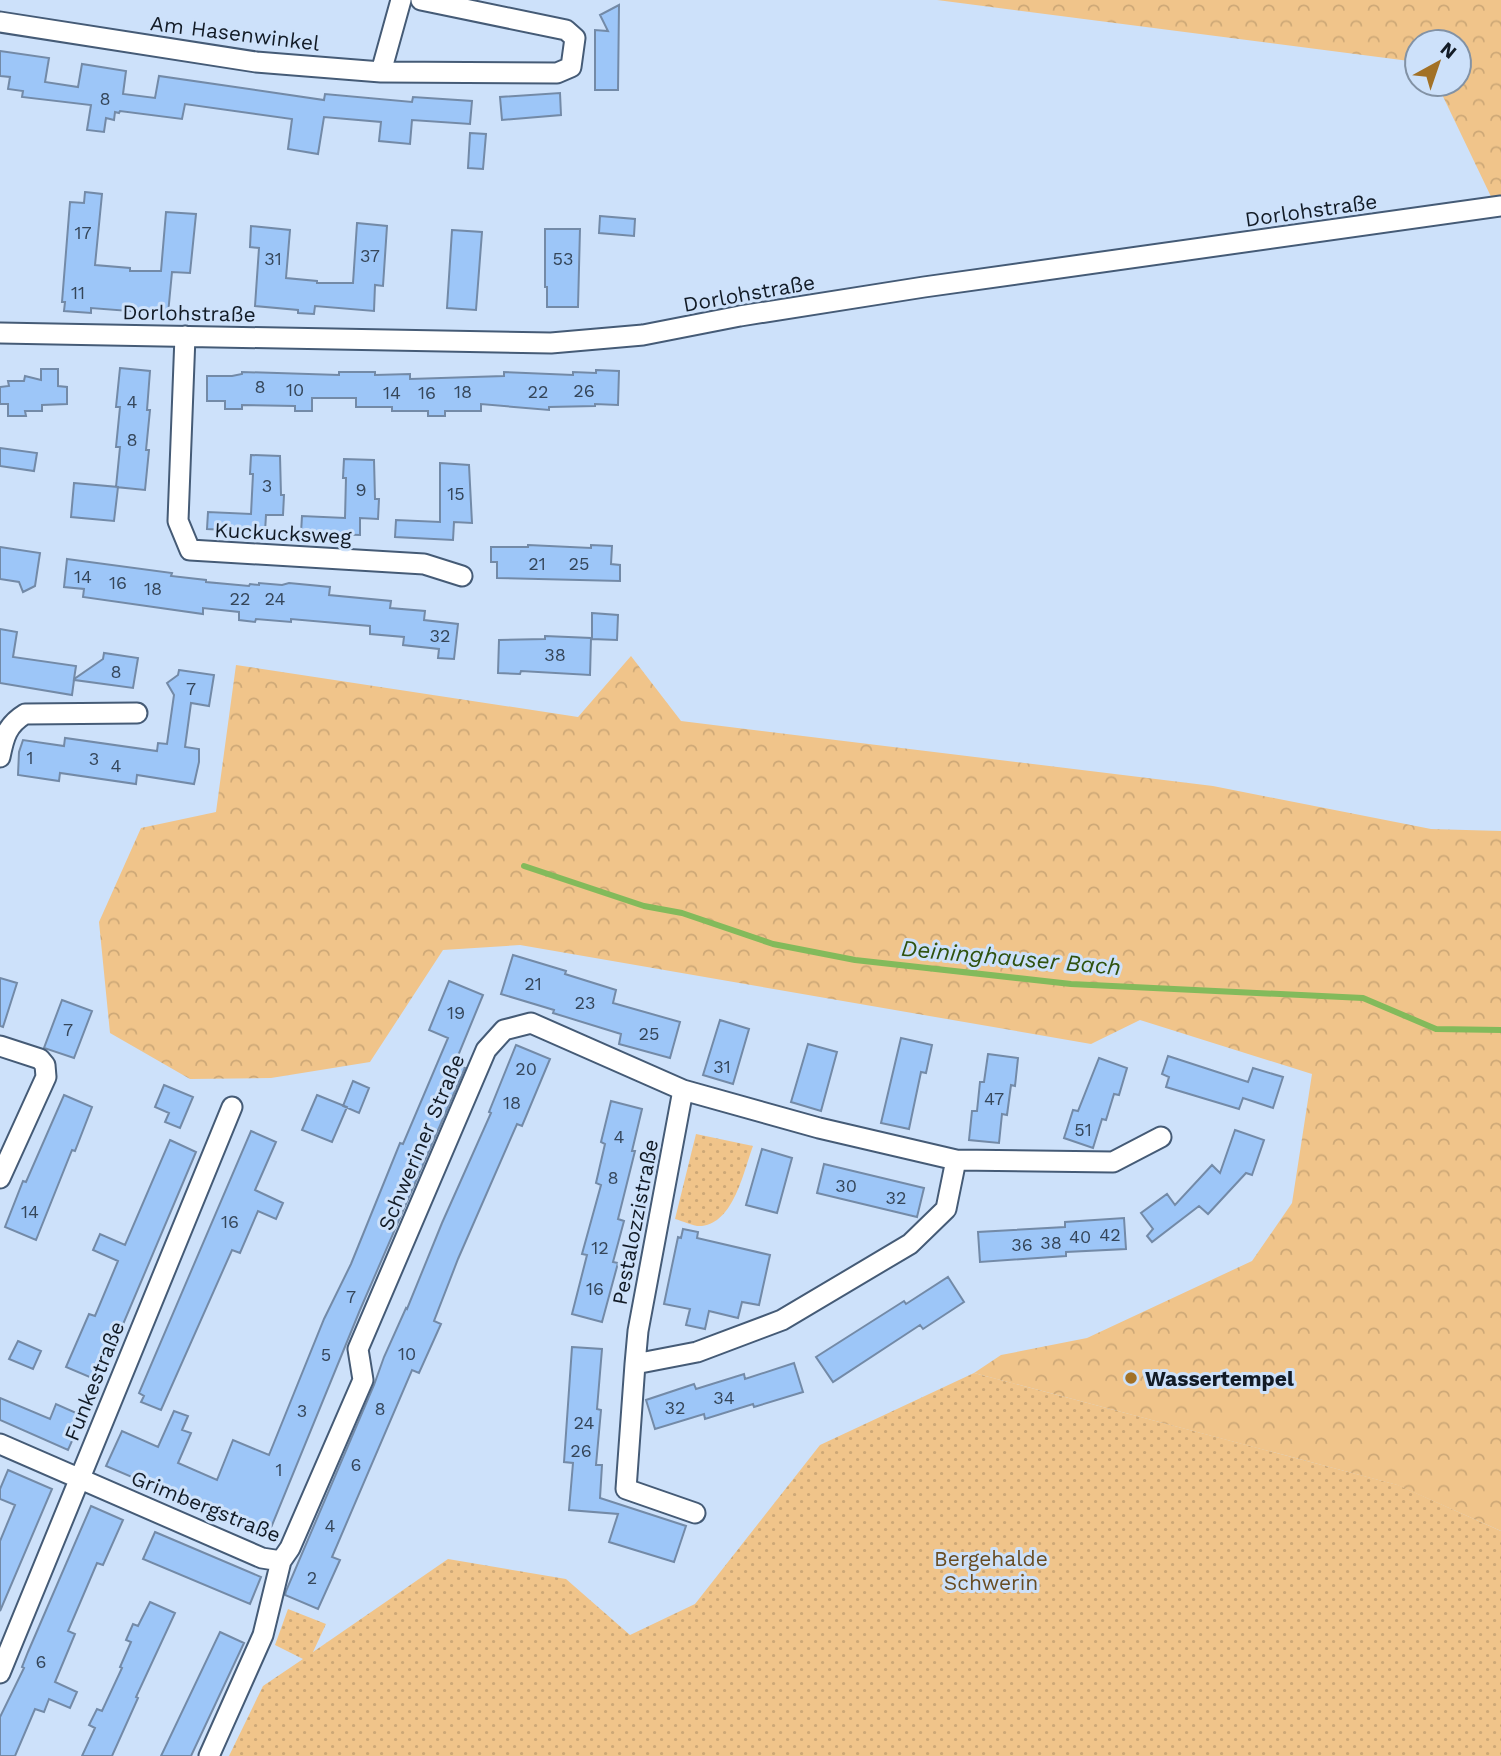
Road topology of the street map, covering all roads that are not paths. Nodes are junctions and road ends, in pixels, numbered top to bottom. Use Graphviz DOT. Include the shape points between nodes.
graph roads {
  1 [pos="401,0"];
  2 [pos="421,0"];
  3 [pos="0,22"];
  4 [pos="382,72"];
  5 [pos="1501,206"];
  6 [pos="0,333"];
  7 [pos="185,336"];
  8 [pos="462,576"];
  9 [pos="138,713"];
  10 [pos="0,757"];
  11 [pos="0,1046"];
  12 [pos="683,1090"];
  13 [pos="232,1107"];
  14 [pos="1161,1137"];
  15 [pos="956,1160"];
  16 [pos="0,1178"];
  17 [pos="635,1364"];
  18 [pos="0,1444"];
  19 [pos="79,1477"];
  20 [pos="695,1513"];
  21 [pos="281,1561"];
  22 [pos="0,1673"];
  23 [pos="209,1756"];
  1 -- 4 [label="street"];
  2 -- 4 [label="street, Am Hasenwinkel" via="566,30 575,38 571,67 557,73"];
  3 -- 4 [label="street, Am Hasenwinkel" via="256,62"];
  5 -- 7 [label="street, Dorlohstraße" via="924,287 643,335 551,343"];
  6 -- 7 [label="street, Dorlohstraße"];
  7 -- 8 [label="street, Kuckucksweg" via="178,521 190,550 424,564"];
  9 -- 10 [label="street" via="25,714 13,721 5,734"];
  11 -- 16 [label="street" via="40,1059 46,1077"];
  12 -- 15 [label="street, Schweriner Straße"];
  12 -- 17 [label="street, Pestalozzistraße"];
  12 -- 21 [label="street, Schweriner Straße" via="531,1023 504,1030 486,1049 358,1349 363,1380"];
  13 -- 19 [label="street, Funkestraße"];
  14 -- 15 [label="street, Schweriner Straße" via="1113,1162"];
  15 -- 17 [label="street" via="946,1209 910,1244 782,1320 697,1352"];
  17 -- 20 [label="street, Pestalozzistraße" via="626,1489"];
  18 -- 19 [label="street, Grimbergstraße"];
  19 -- 21 [label="street, Grimbergstraße" via="262,1558"];
  19 -- 22 [label="street, Funkestraße"];
  21 -- 23 [label="street, Grimbergstraße" via="263,1634"];
}
